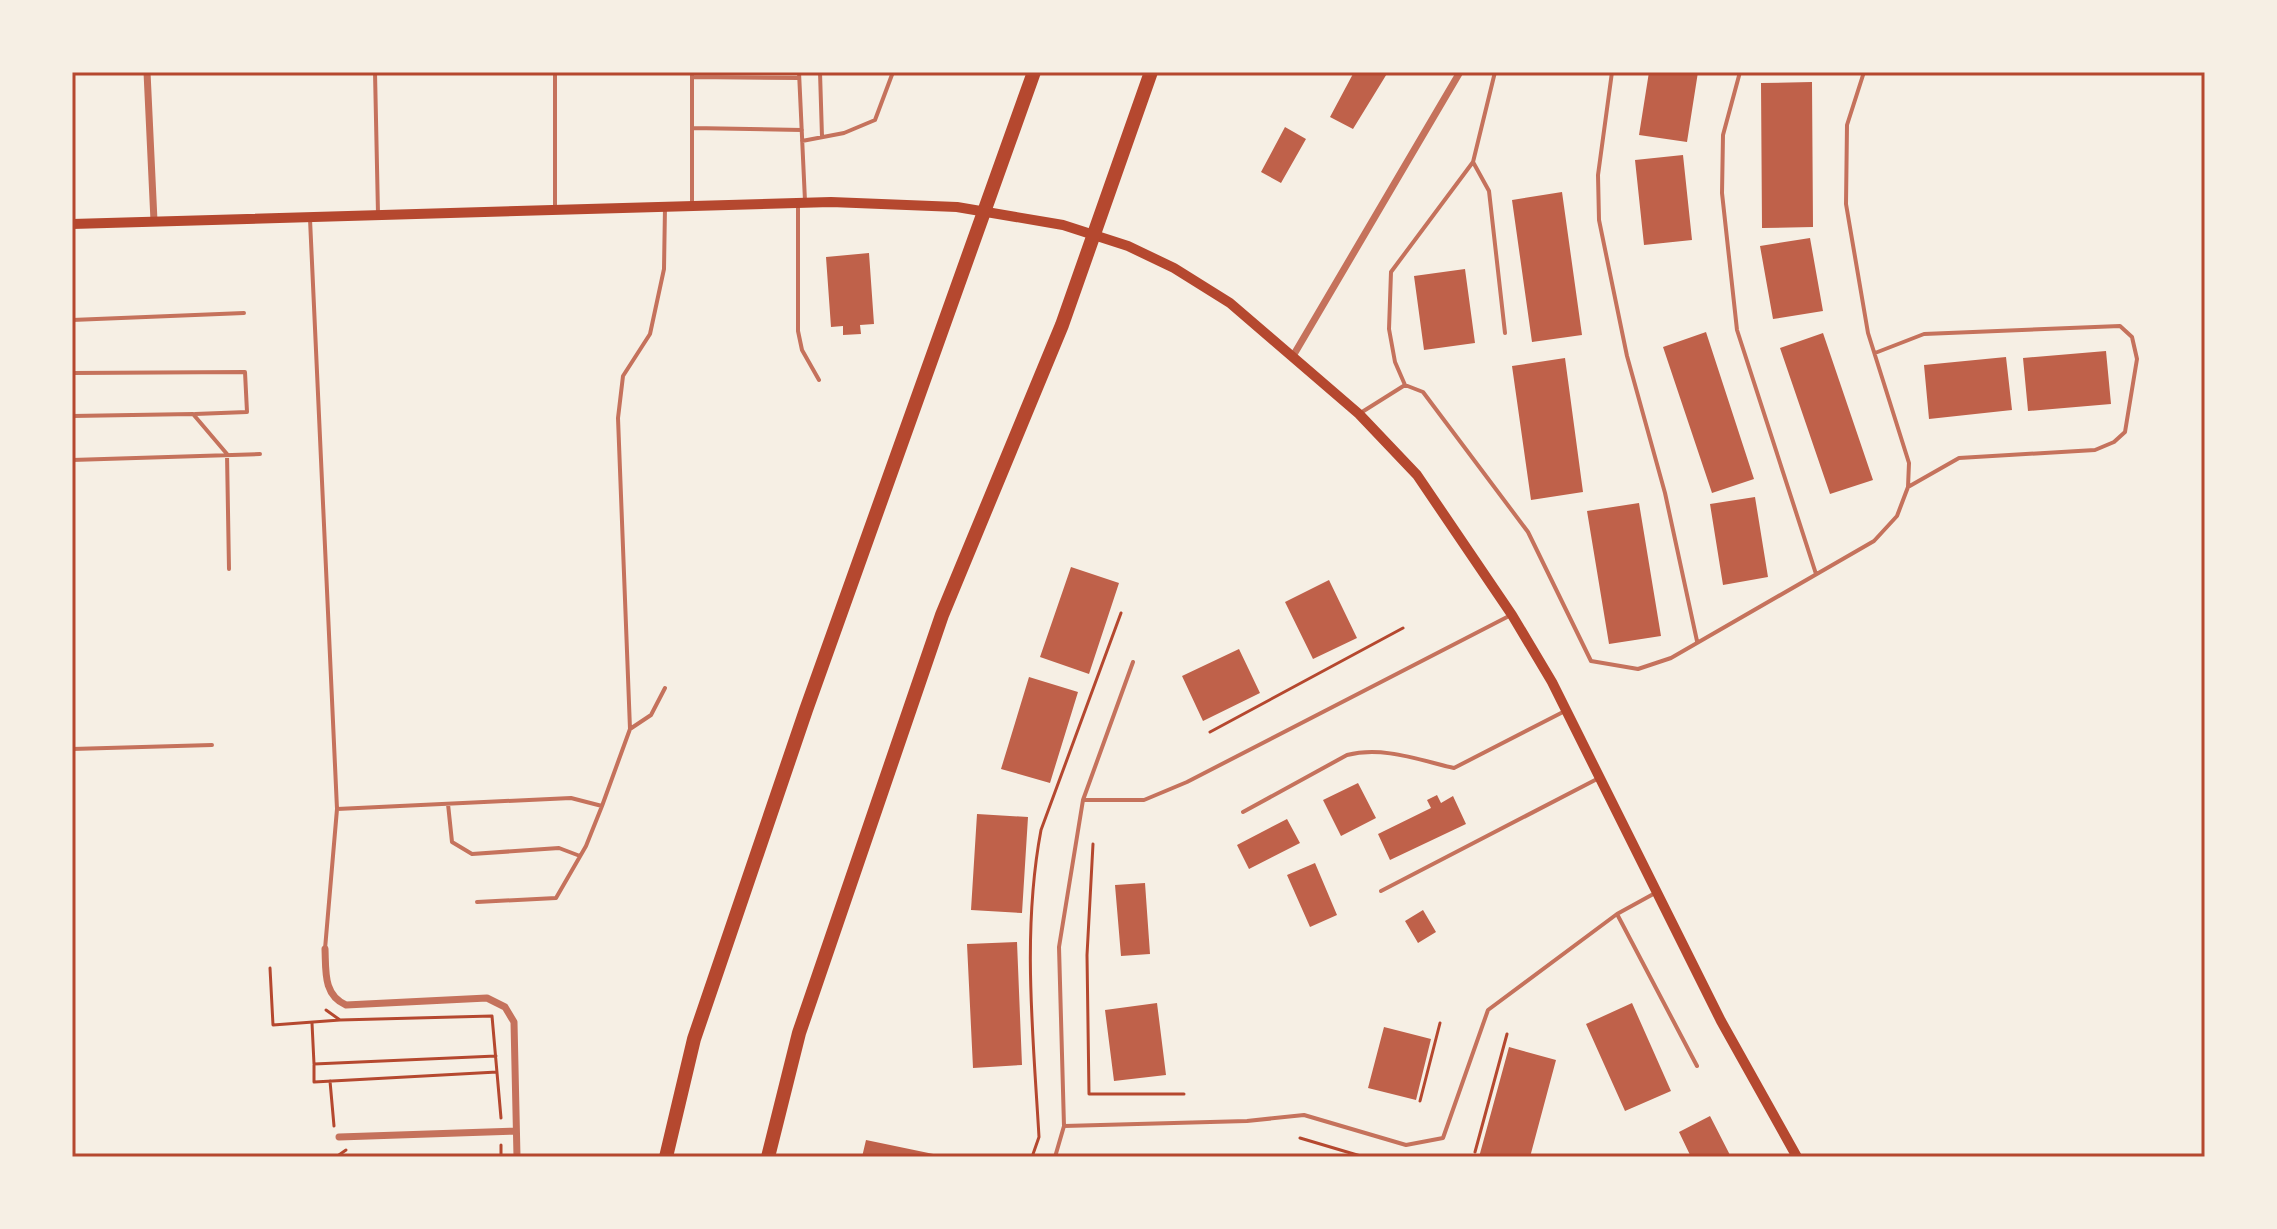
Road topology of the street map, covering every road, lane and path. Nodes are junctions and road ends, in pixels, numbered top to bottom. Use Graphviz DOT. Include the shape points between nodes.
graph roads {
  1 [pos="147,72"];
  2 [pos="375,72"];
  3 [pos="555,72"];
  4 [pos="820,72"];
  5 [pos="893,72"];
  6 [pos="1034,72"];
  7 [pos="1151,72"];
  8 [pos="1460,72"];
  9 [pos="1495,72"];
  10 [pos="1612,72"];
  11 [pos="1740,72"];
  12 [pos="1864,72"];
  13 [pos="692,74"];
  14 [pos="799,75"];
  15 [pos="692,128"];
  16 [pos="802,130"];
  17 [pos="822,137"];
  18 [pos="802,141"];
  19 [pos="1473,162"];
  20 [pos="801,203"];
  21 [pos="692,206"];
  22 [pos="665,207"];
  23 [pos="555,210"];
  24 [pos="378,215"];
  25 [pos="310,217"];
  26 [pos="154,221"];
  27 [pos="72,224"];
  28 [pos="244,313"];
  29 [pos="72,320"];
  30 [pos="1505,333"];
  31 [pos="1875,353"];
  32 [pos="1293,356"];
  33 [pos="72,373"];
  34 [pos="819,380"];
  35 [pos="1405,385"];
  36 [pos="193,414"];
  37 [pos="1359,414"];
  38 [pos="72,416"];
  39 [pos="227,454"];
  40 [pos="260,454"];
  41 [pos="72,460"];
  42 [pos="1908,487"];
  43 [pos="229,569"];
  44 [pos="1816,574"];
  45 [pos="1121,613"];
  46 [pos="1512,615"];
  47 [pos="1403,628"];
  48 [pos="1697,642"];
  49 [pos="1133,662"];
  50 [pos="665,688"];
  51 [pos="1567,710"];
  52 [pos="630,729"];
  53 [pos="1210,732"];
  54 [pos="212,745"];
  55 [pos="72,749"];
  56 [pos="1602,777"];
  57 [pos="1083,800"];
  58 [pos="448,804"];
  59 [pos="602,806"];
  60 [pos="337,809"];
  61 [pos="1243,812"];
  62 [pos="1093,844"];
  63 [pos="580,856"];
  64 [pos="1381,891"];
  65 [pos="1659,891"];
  66 [pos="477,902"];
  67 [pos="1617,914"];
  68 [pos="325,949"];
  69 [pos="270,968"];
  70 [pos="326,1010"];
  71 [pos="340,1020"];
  72 [pos="312,1023"];
  73 [pos="1440,1023"];
  74 [pos="1507,1034"];
  75 [pos="496,1056"];
  76 [pos="314,1064"];
  77 [pos="1697,1066"];
  78 [pos="497,1072"];
  79 [pos="330,1081"];
  80 [pos="1184,1094"];
  81 [pos="1420,1101"];
  82 [pos="501,1118"];
  83 [pos="348,1125"];
  84 [pos="1064,1126"];
  85 [pos="516,1131"];
  86 [pos="339,1137"];
  87 [pos="1300,1138"];
  88 [pos="1475,1152"];
  89 [pos="517,1157"];
  90 [pos="666,1157"];
  91 [pos="768,1157"];
  92 [pos="1032,1157"];
  93 [pos="1055,1157"];
  94 [pos="1364,1157"];
  95 [pos="1797,1157"];
  1 -- 26 [label="street"];
  2 -- 24 [label="lane"];
  3 -- 23 [label="lane"];
  4 -- 17 [label="lane"];
  5 -- 17 [label="lane" via="875,120"];
  6 -- 90 [label="highway" via="694,1039"];
  7 -- 91 [label="highway" via="1062,325 942,615 799,1033"];
  8 -- 32 [label="street"];
  9 -- 19 [label="lane"];
  10 -- 48 [label="lane" via="1598,175 1599,220"];
  11 -- 44 [label="lane" via="1723,135 1722,193 1737,330"];
  12 -- 31 [label="lane" via="1847,125 1846,204"];
  13 -- 14 [label="lane"];
  13 -- 15 [label="lane"];
  14 -- 16 [label="lane"];
  15 -- 16 [label="lane"];
  15 -- 21 [label="lane"];
  16 -- 18 [label="lane"];
  17 -- 18 [label="lane"];
  18 -- 20 [label="lane"];
  19 -- 30 [label="lane" via="1489,191"];
  19 -- 35 [label="lane" via="1391,272 1389,329"];
  20 -- 21 [label="main road"];
  20 -- 32 [label="main road" via="957,207 1063,225 1174,268 1230,303"];
  20 -- 34 [label="lane" via="798,331"];
  21 -- 22 [label="main road"];
  22 -- 23 [label="main road"];
  22 -- 52 [label="lane" via="664,269 650,334 623,376 618,418"];
  23 -- 24 [label="main road"];
  24 -- 25 [label="main road"];
  25 -- 26 [label="main road"];
  25 -- 60 [label="lane"];
  26 -- 27 [label="main road"];
  28 -- 29 [label="lane"];
  31 -- 42 [label="lane" via="1909,463"];
  31 -- 42 [label="lane" via="1924,334 2120,326 2135,348 2125,432 2114,442 2095,450 1959,458"];
  32 -- 37 [label="main road"];
  33 -- 36 [label="lane" via="245,372 247,412"];
  35 -- 37 [label="lane"];
  35 -- 48 [label="lane" via="1423,392 1528,532 1591,661 1638,669"];
  36 -- 38 [label="lane"];
  36 -- 39 [label="lane"];
  37 -- 46 [label="main road" via="1417,475"];
  39 -- 40 [label="lane"];
  39 -- 41 [label="lane"];
  39 -- 43 [label="lane"];
  42 -- 44 [label="lane" via="1897,516 1874,541"];
  44 -- 48 [label="lane"];
  45 -- 92 [label="path" via="1041,830 1035,864 1030,954 1039,1137"];
  46 -- 51 [label="main road"];
  46 -- 57 [label="lane" via="1187,782 1144,800"];
  47 -- 53 [label="path"];
  49 -- 57 [label="lane"];
  50 -- 52 [label="lane" via="651,715"];
  51 -- 56 [label="main road"];
  51 -- 61 [label="lane" via="1454,768 1389,753 1347,755"];
  52 -- 59 [label="lane"];
  54 -- 55 [label="lane"];
  56 -- 64 [label="lane"];
  56 -- 65 [label="main road"];
  57 -- 84 [label="lane" via="1059,947"];
  58 -- 59 [label="lane" via="571,798"];
  58 -- 60 [label="lane"];
  58 -- 63 [label="lane" via="452,842 472,854 559,848"];
  59 -- 63 [label="lane"];
  60 -- 68 [label="lane"];
  62 -- 80 [label="path" via="1087,955 1089,1094"];
  63 -- 66 [label="lane" via="556,898"];
  65 -- 67 [label="lane"];
  65 -- 95 [label="main road" via="1721,1021"];
  67 -- 77 [label="lane"];
  67 -- 84 [label="lane" via="1488,1010 1443,1138 1406,1145 1304,1115"];
  68 -- 85 [label="street" via="327,987 346,1005 487,998 505,1007 514,1022"];
  69 -- 72 [label="path" via="273,1025"];
  70 -- 71 [label="path"];
  71 -- 72 [label="path"];
  71 -- 75 [label="path" via="492,1016"];
  72 -- 76 [label="path"];
  73 -- 81 [label="path"];
  74 -- 88 [label="path"];
  75 -- 76 [label="path"];
  75 -- 78 [label="path"];
  76 -- 79 [label="path" via="314,1082"];
  78 -- 79 [label="path"];
  78 -- 82 [label="path"];
  79 -- 83 [label="path" via="333,1126"];
  84 -- 93 [label="lane"];
  85 -- 86 [label="street"];
  85 -- 89 [label="street"];
  87 -- 94 [label="path"];
}
